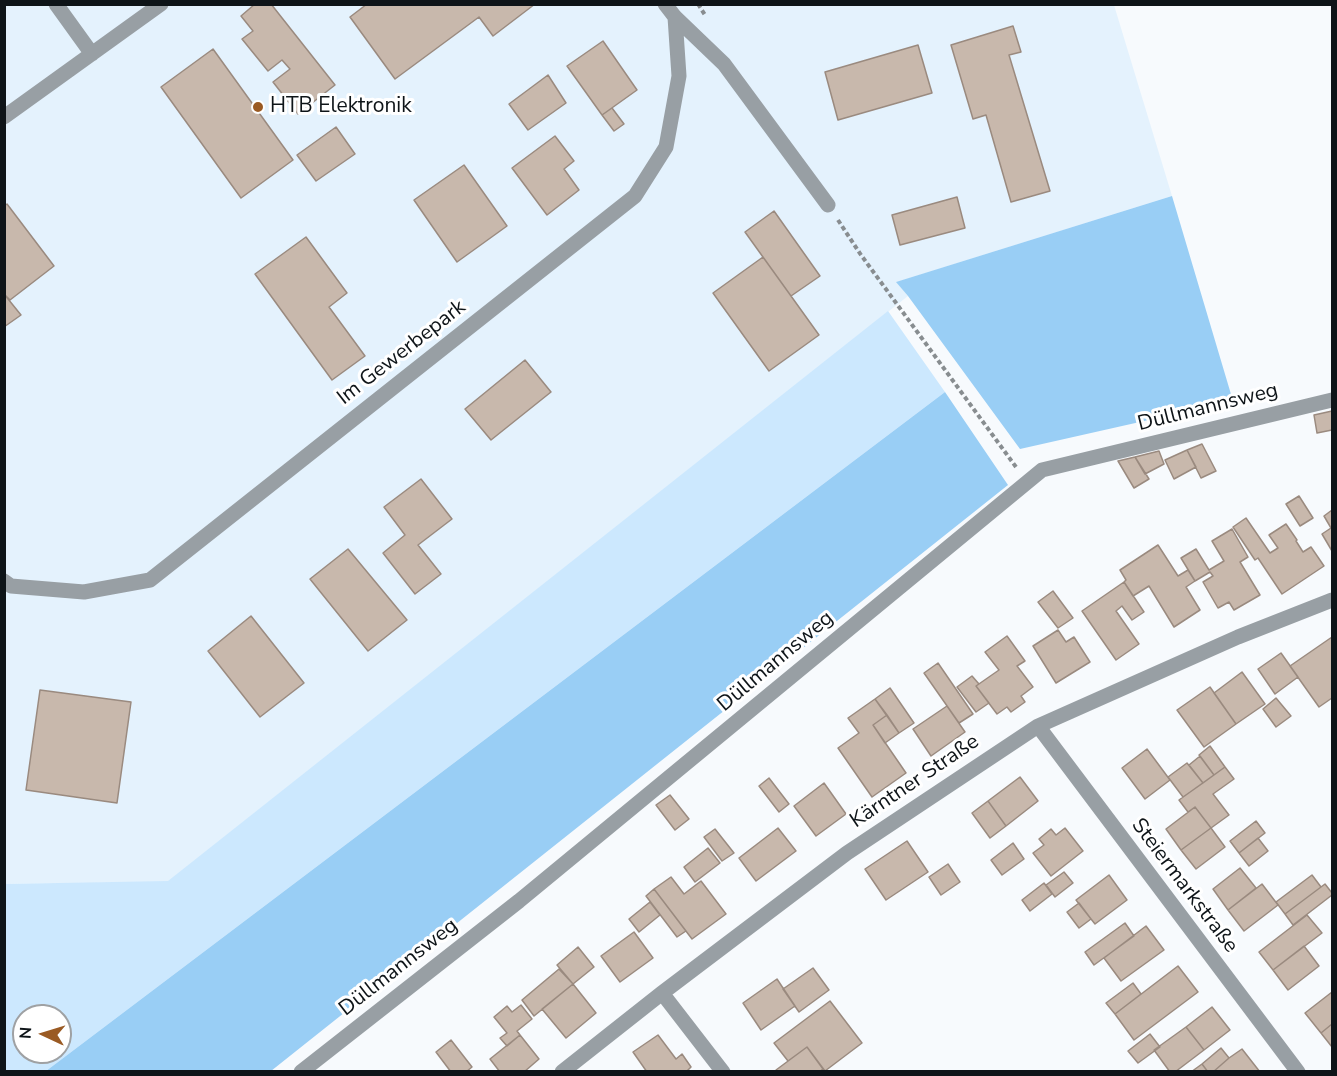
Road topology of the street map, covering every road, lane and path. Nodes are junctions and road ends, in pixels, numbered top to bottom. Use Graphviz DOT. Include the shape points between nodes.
graph roads {
  1 [pos="56,4"];
  2 [pos="160,4"];
  3 [pos="665,4"];
  4 [pos="675,17"];
  5 [pos="93,54"];
  6 [pos="4,117"];
  7 [pos="828,205"];
  8 [pos="1332,400"];
  9 [pos="1028,482"];
  10 [pos="4,581"];
  11 [pos="1332,600"];
  12 [pos="1038,726"];
  13 [pos="662,993"];
  14 [pos="301,1071"];
  15 [pos="562,1071"];
  16 [pos="723,1071"];
  17 [pos="1298,1071"];
  1 -- 5 [label="street"];
  2 -- 5 [label="street"];
  3 -- 4 [label="street"];
  4 -- 7 [label="street" via="724,64"];
  4 -- 10 [label="street, Im Gewerbepark" via="679,76 666,147 635,196 150,580 84,592 10,586"];
  5 -- 6 [label="street"];
  7 -- 9 [label="path"];
  8 -- 9 [label="street, Düllmannsweg" via="1042,470"];
  9 -- 14 [label="street, Düllmannsweg" via="519,901"];
  11 -- 12 [label="street, Kärntner Straße" via="1238,637"];
  12 -- 13 [label="street, Kärntner Straße" via="847,853"];
  12 -- 17 [label="street, Steiermarkstraße"];
  13 -- 15 [label="street, Kärntner Straße"];
  13 -- 16 [label="street"];
}
